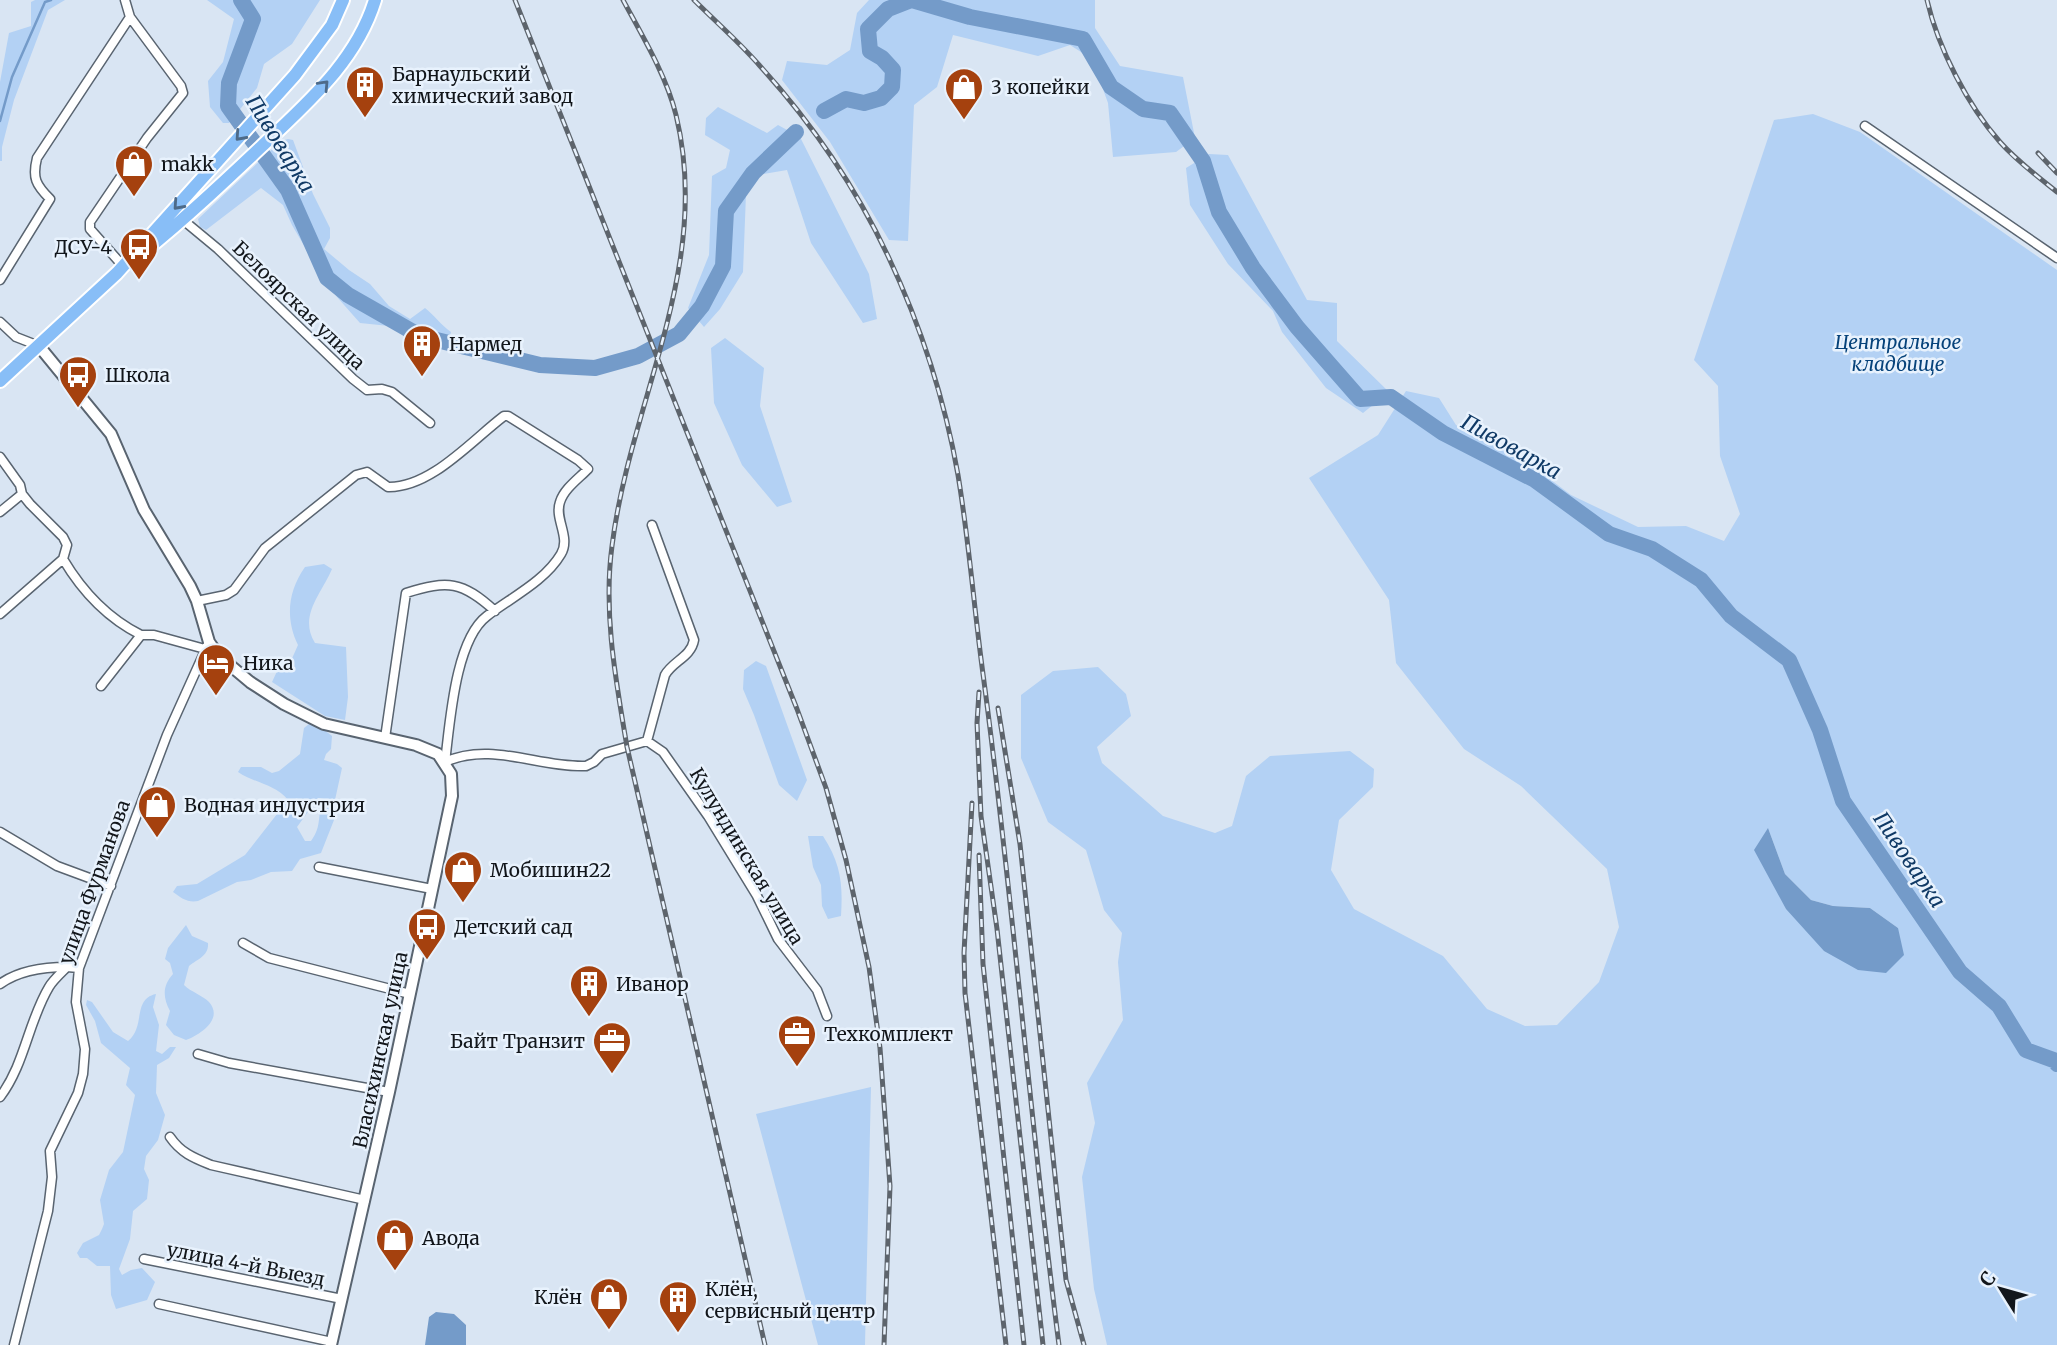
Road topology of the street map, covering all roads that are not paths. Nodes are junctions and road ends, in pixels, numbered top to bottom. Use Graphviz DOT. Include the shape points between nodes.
graph roads {
  1 [pos="125,0"];
  2 [pos="344,0"];
  3 [pos="375,0"];
  4 [pos="130,17"];
  5 [pos="270,103"];
  6 [pos="287,122"];
  7 [pos="1865,126"];
  8 [pos="220,159"];
  9 [pos="233,174"];
  10 [pos="183,220"];
  11 [pos="2057,258"];
  12 [pos="120,270"];
  13 [pos="0,280"];
  14 [pos="0,322"];
  15 [pos="39,346"];
  16 [pos="0,381"];
  17 [pos="430,423"];
  18 [pos="0,457"];
  19 [pos="22,494"];
  20 [pos="0,512"];
  21 [pos="652,526"];
  22 [pos="63,559"];
  23 [pos="197,601"];
  24 [pos="495,611"];
  25 [pos="0,614"];
  26 [pos="141,635"];
  27 [pos="207,646"];
  28 [pos="101,686"];
  29 [pos="385,738"];
  30 [pos="647,741"];
  31 [pos="445,762"];
  32 [pos="0,832"];
  33 [pos="319,867"];
  34 [pos="111,886"];
  35 [pos="432,889"];
  36 [pos="243,943"];
  37 [pos="67,967"];
  38 [pos="79,968"];
  39 [pos="0,984"];
  40 [pos="410,993"];
  41 [pos="827,1016"];
  42 [pos="198,1054"];
  43 [pos="389,1092"];
  44 [pos="0,1097"];
  45 [pos="170,1137"];
  46 [pos="365,1200"];
  47 [pos="144,1259"];
  48 [pos="342,1300"];
  49 [pos="159,1304"];
  50 [pos="332,1343"];
  51 [pos="14,1345"];
  1 -- 4 [label="street"];
  2 -- 5 [label="main road" via="320,43"];
  6 -- 3 [label="main road, one-way" via="348,57"];
  4 -- 12 [label="street" via="183,93 90,222 90,229"];
  4 -- 13 [label="street" via="37,158 36,184 50,199"];
  5 -- 6 [label="main road" via="283,107"];
  5 -- 8 [label="main road, one-way"];
  6 -- 9 [label="main road"];
  7 -- 11 [label="street"];
  8 -- 9 [label="main road" via="219,171"];
  8 -- 12 [label="main road, one-way"];
  9 -- 10 [label="main road"];
  10 -- 12 [label="main road"];
  10 -- 17 [label="street, Белоярская улица" via="353,379 367,390 392,392"];
  12 -- 15 [label="main road"];
  14 -- 15 [label="street" via="16,337"];
  15 -- 16 [label="main road"];
  15 -- 23 [label="street" via="111,434 144,510"];
  18 -- 19 [label="street"];
  19 -- 20 [label="street"];
  19 -- 22 [label="street" via="63,537 67,545"];
  21 -- 30 [label="street" via="694,640 690,652 665,675"];
  22 -- 25 [label="street"];
  22 -- 26 [label="street" via="95,602"];
  23 -- 24 [label="street, Власихинская улица" via="234,590 265,548 356,475 367,472 388,487 411,482 456,459 508,416 588,469 560,500 563,551 541,576"];
  23 -- 27 [label="street"];
  24 -- 29 [label="street" via="461,586 430,585 406,593"];
  24 -- 31 [label="street, Власихинская улица" via="471,634 453,699"];
  26 -- 27 [label="street"];
  26 -- 28 [label="street"];
  27 -- 29 [label="street" via="233,669 303,714 342,730"];
  27 -- 34 [label="street, улица Фурманова" via="167,735"];
  29 -- 31 [label="street" via="429,750"];
  30 -- 31 [label="street" via="602,754 586,766 482,753"];
  30 -- 41 [label="street, Кулундинская улица" via="663,752 708,816 778,939 817,990"];
  31 -- 35 [label="street, Власихинская улица" via="452,796"];
  32 -- 34 [label="street" via="57,866"];
  33 -- 35 [label="street"];
  34 -- 38 [label="street, улица Фурманова"];
  35 -- 40 [label="street, Власихинская улица"];
  36 -- 40 [label="street" via="269,958"];
  37 -- 38 [label="street"];
  37 -- 39 [label="street" via="46,967"];
  37 -- 44 [label="street" via="49,987 18,1066"];
  38 -- 51 [label="street, улица Фурманова" via="76,1002 85,1049 83,1074 50,1151 48,1211"];
  40 -- 43 [label="street, Власихинская улица"];
  42 -- 43 [label="street"];
  43 -- 46 [label="street, Власихинская улица"];
  45 -- 46 [label="street" via="178,1148 211,1165"];
  46 -- 48 [label="street, Власихинская улица"];
  47 -- 48 [label="street, улица 4-й Выезд"];
  48 -- 50 [label="street, Власихинская улица"];
  49 -- 50 [label="street"];
}
